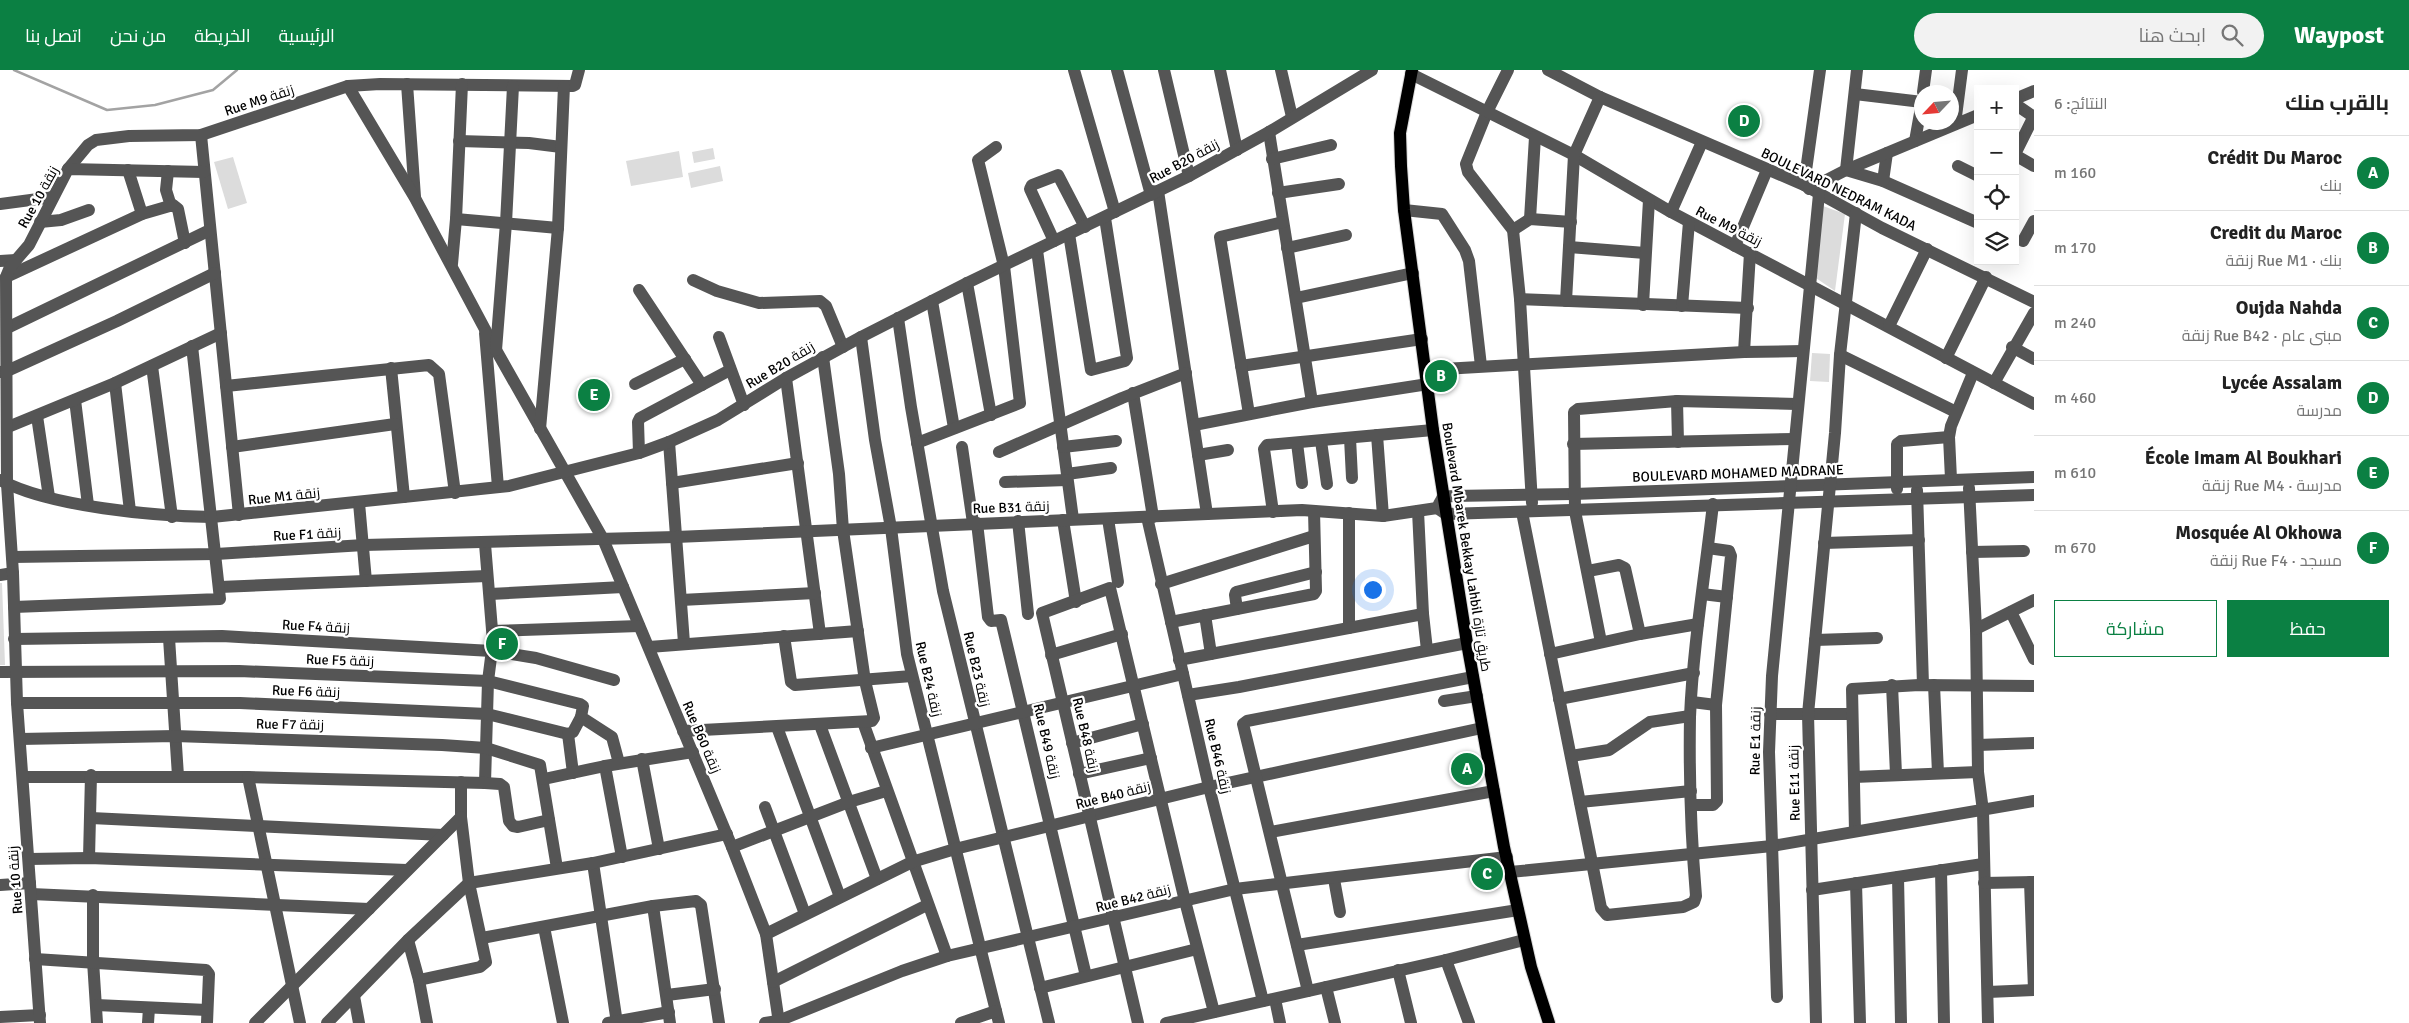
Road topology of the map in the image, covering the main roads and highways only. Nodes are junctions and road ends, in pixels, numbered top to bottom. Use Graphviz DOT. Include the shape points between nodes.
graph roads {
  1 [pos="1412,72"];
  2 [pos="1549,1023"];
  1 -- 2 [label="main road, Boulevard Mbarek Bekkay Lahbil طريق تازة" via="1400,133 1404,210 1442,506 1524,940"];
}
